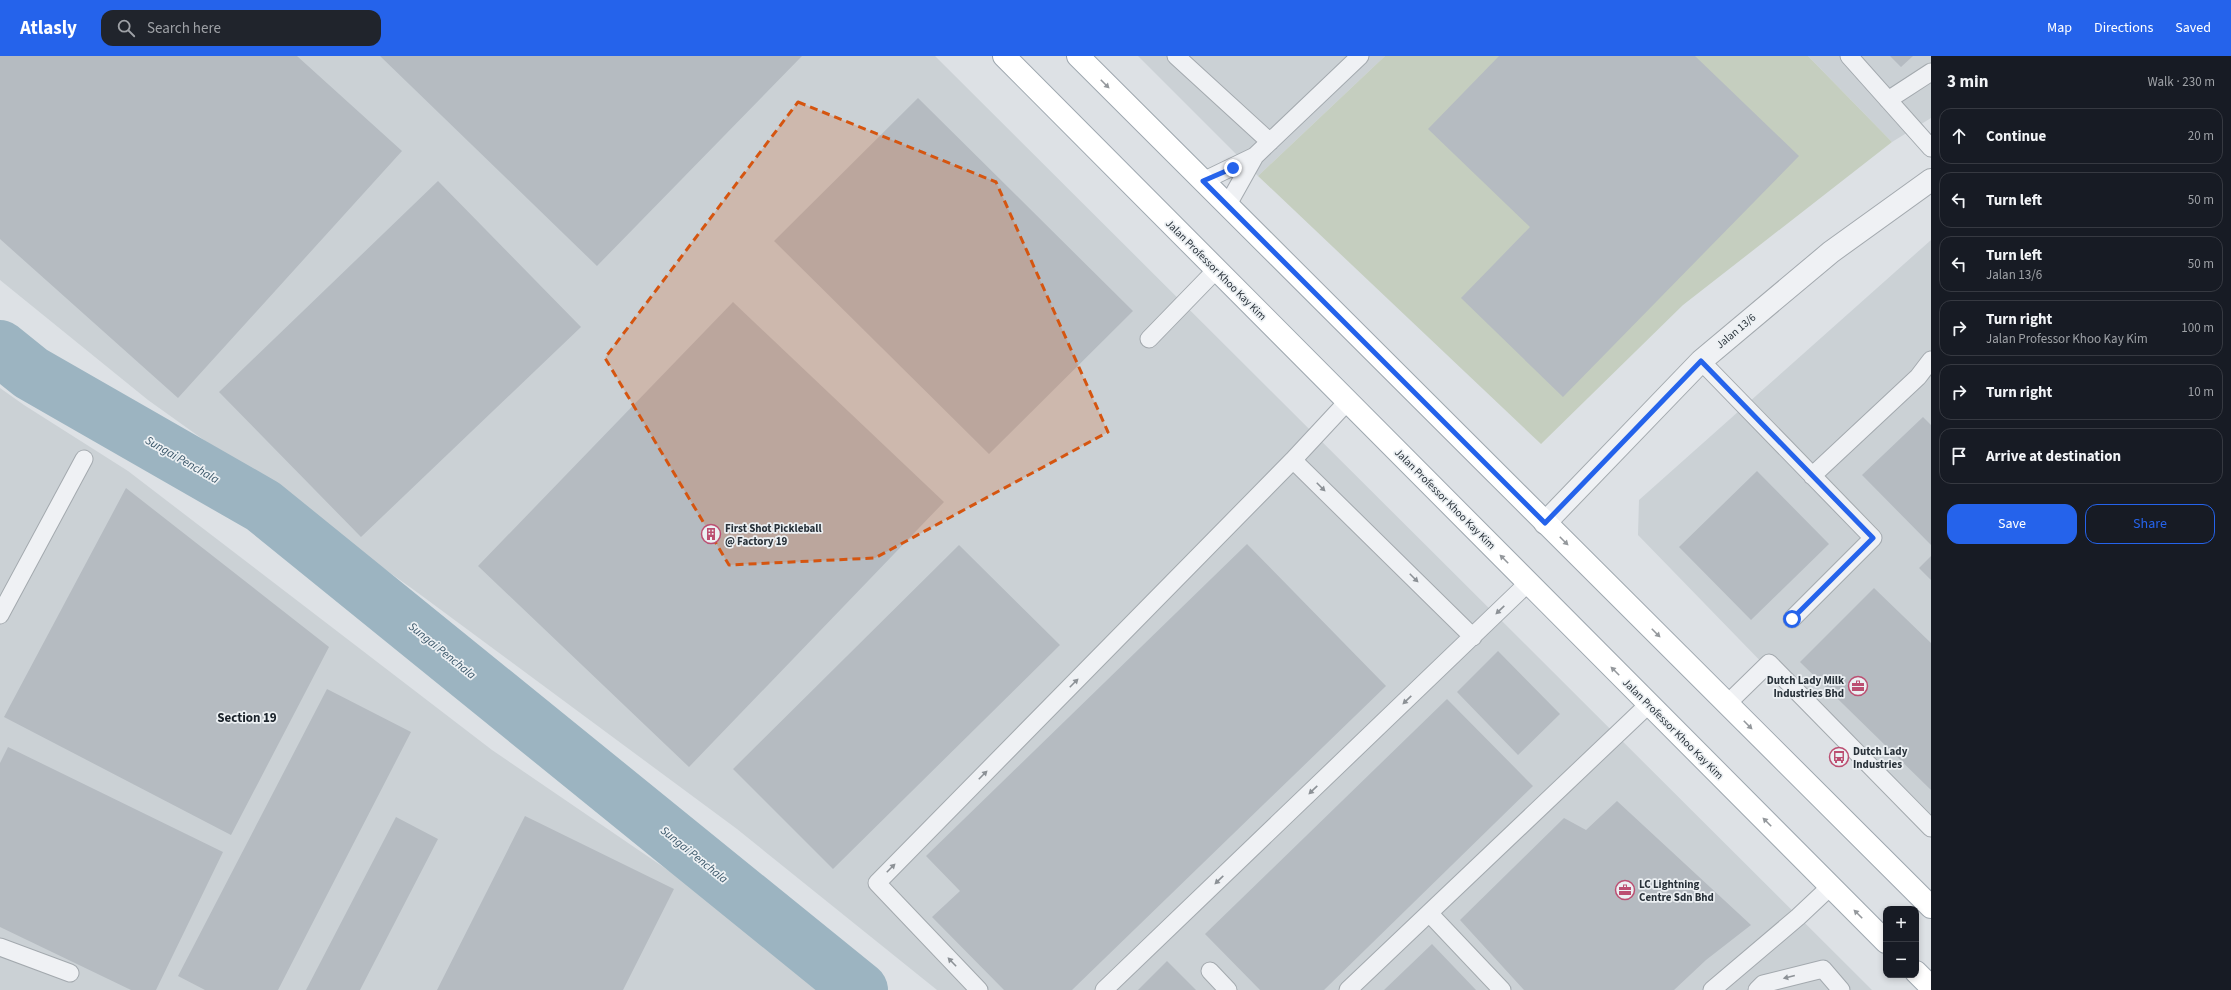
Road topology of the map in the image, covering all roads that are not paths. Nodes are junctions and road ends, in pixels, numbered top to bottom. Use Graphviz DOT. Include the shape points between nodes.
graph roads {
  1 [pos="1004,56"];
  2 [pos="1078,56"];
  3 [pos="1176,56"];
  4 [pos="1360,56"];
  5 [pos="1849,56"];
  6 [pos="1931,72"];
  7 [pos="1888,100"];
  8 [pos="1270,142"];
  9 [pos="1931,148"];
  10 [pos="1256,156"];
  11 [pos="1203,181"];
  12 [pos="1927,187"];
  13 [pos="1227,206"];
  14 [pos="1216,270"];
  15 [pos="1149,338"];
  16 [pos="1931,360"];
  17 [pos="1701,361"];
  18 [pos="1347,402"];
  19 [pos="84,459"];
  20 [pos="1293,460"];
  21 [pos="1812,476"];
  22 [pos="1545,523"];
  23 [pos="1528,583"];
  24 [pos="0,615"];
  25 [pos="1792,619"];
  26 [pos="1473,637"];
  27 [pos="1649,704"];
  28 [pos="1727,704"];
  29 [pos="1931,828"];
  30 [pos="1831,886"];
  31 [pos="1931,907"];
  32 [pos="1430,913"];
  33 [pos="1883,939"];
  34 [pos="0,947"];
  35 [pos="1210,971"];
  36 [pos="70,973"];
  37 [pos="1919,975"];
  38 [pos="1931,987"];
  39 [pos="979,990"];
  40 [pos="1104,990"];
  41 [pos="1228,990"];
  42 [pos="1348,990"];
  43 [pos="1502,990"];
  44 [pos="1712,990"];
  45 [pos="1756,990"];
  46 [pos="1841,990"];
  1 -- 14 [label="main road, Jalan Professor Khoo Kay Kim"];
  2 -- 11 [label="main road, one-way"];
  3 -- 8 [label="lane"];
  4 -- 8 [label="lane"];
  5 -- 7 [label="lane"];
  6 -- 7 [label="lane"];
  7 -- 9 [label="lane"];
  8 -- 10 [label="lane"];
  10 -- 11 [label="lane"];
  10 -- 13 [label="lane"];
  11 -- 13 [label="main road"];
  12 -- 17 [label="street, Jalan 13/6" via="1831,252"];
  13 -- 22 [label="main road"];
  14 -- 15 [label="lane"];
  14 -- 18 [label="main road, Jalan Professor Khoo Kay Kim"];
  16 -- 21 [label="lane" via="1918,377"];
  17 -- 21 [label="lane"];
  17 -- 22 [label="street, Jalan 13/6"];
  18 -- 20 [label="lane"];
  23 -- 18 [label="main road, Jalan Professor Khoo Kay Kim, one-way"];
  19 -- 24 [label="lane"];
  20 -- 26 [label="lane, one-way"];
  39 -- 20 [label="lane, one-way" via="877,883"];
  21 -- 25 [label="lane" via="1873,538"];
  22 -- 28 [label="main road, one-way"];
  23 -- 26 [label="lane, one-way"];
  27 -- 23 [label="main road, Jalan Professor Khoo Kay Kim, one-way"];
  26 -- 40 [label="lane, one-way"];
  30 -- 27 [label="main road, Jalan Professor Khoo Kay Kim, one-way"];
  27 -- 32 [label="lane"];
  28 -- 29 [label="lane" via="1769,663"];
  28 -- 31 [label="main road, one-way"];
  33 -- 30 [label="main road, Jalan Professor Khoo Kay Kim, one-way"];
  30 -- 44 [label="lane"];
  32 -- 42 [label="lane"];
  32 -- 43 [label="lane"];
  34 -- 36 [label="lane"];
  35 -- 41 [label="lane"];
  37 -- 38 [label="main road"];
  46 -- 45 [label="lane, one-way" via="1823,968 1762,984"];
}
